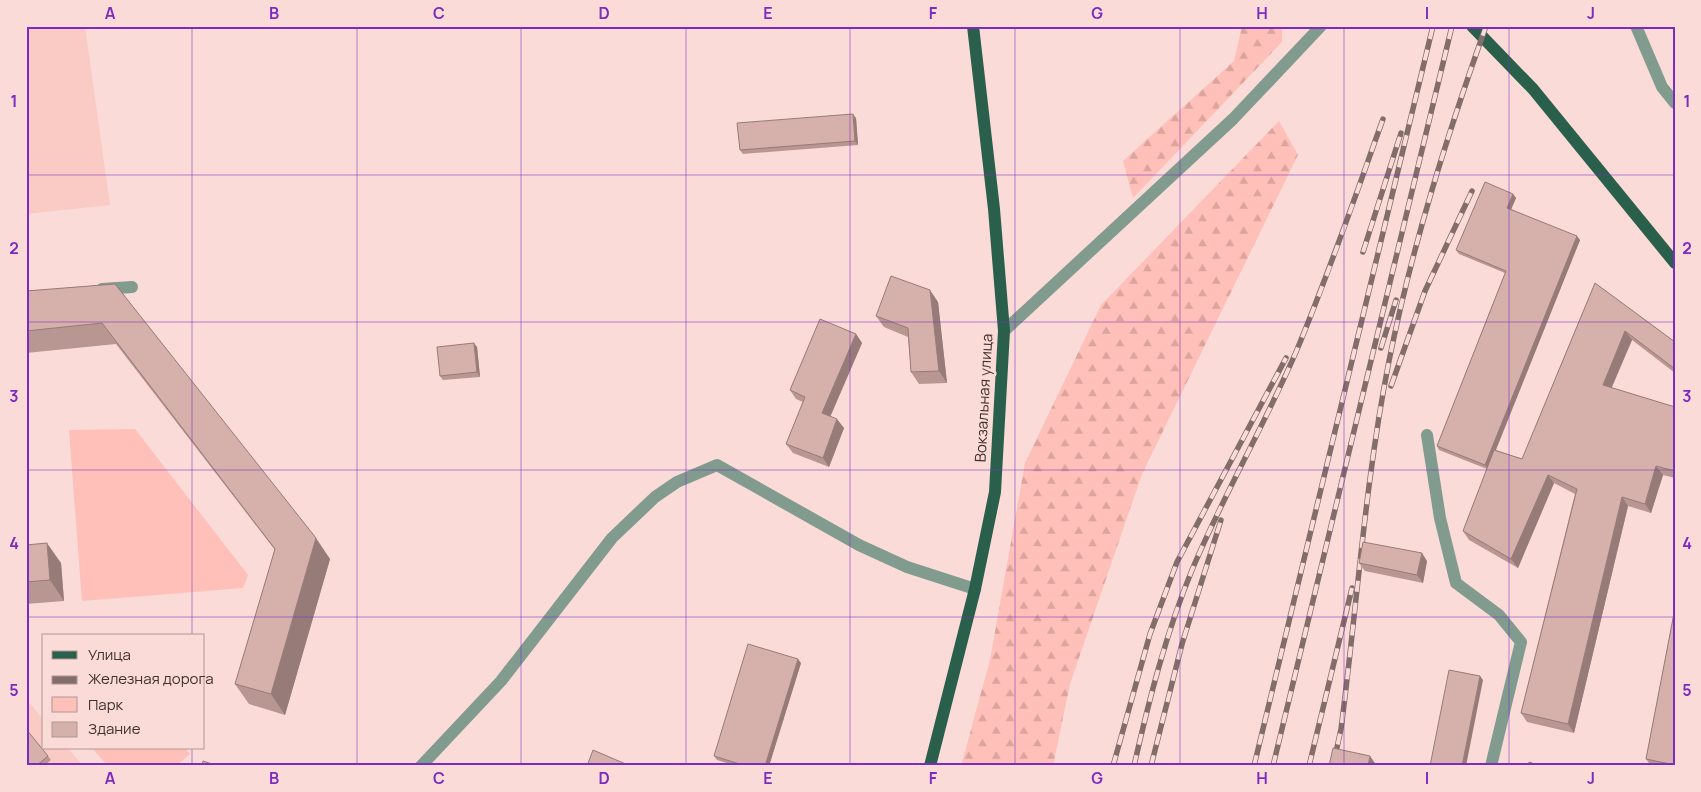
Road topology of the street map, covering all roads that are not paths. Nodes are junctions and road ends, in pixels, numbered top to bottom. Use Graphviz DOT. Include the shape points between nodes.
graph roads {
  1 [pos="973,26"];
  2 [pos="1321,26"];
  3 [pos="1472,26"];
  4 [pos="1636,26"];
  5 [pos="1675,103"];
  6 [pos="1675,264"];
  7 [pos="132,287"];
  8 [pos="94,290"];
  9 [pos="1004,331"];
  10 [pos="1427,435"];
  11 [pos="975,589"];
  12 [pos="421,766"];
  13 [pos="930,766"];
  14 [pos="1491,766"];
  1 -- 9 [label="main road, Вокзальная улица"];
  2 -- 9 [label="street" via="1233,119"];
  3 -- 6 [label="main road" via="1533,89"];
  4 -- 5 [label="street" via="1662,87"];
  7 -- 8 [label="street"];
  9 -- 11 [label="main road, Вокзальная улица" via="995,492"];
  10 -- 14 [label="street" via="1440,518 1456,583 1499,615 1521,642"];
  11 -- 12 [label="street" via="907,567 858,545 718,465 677,482 612,538 500,681"];
  11 -- 13 [label="main road, Вокзальная улица"];
}
